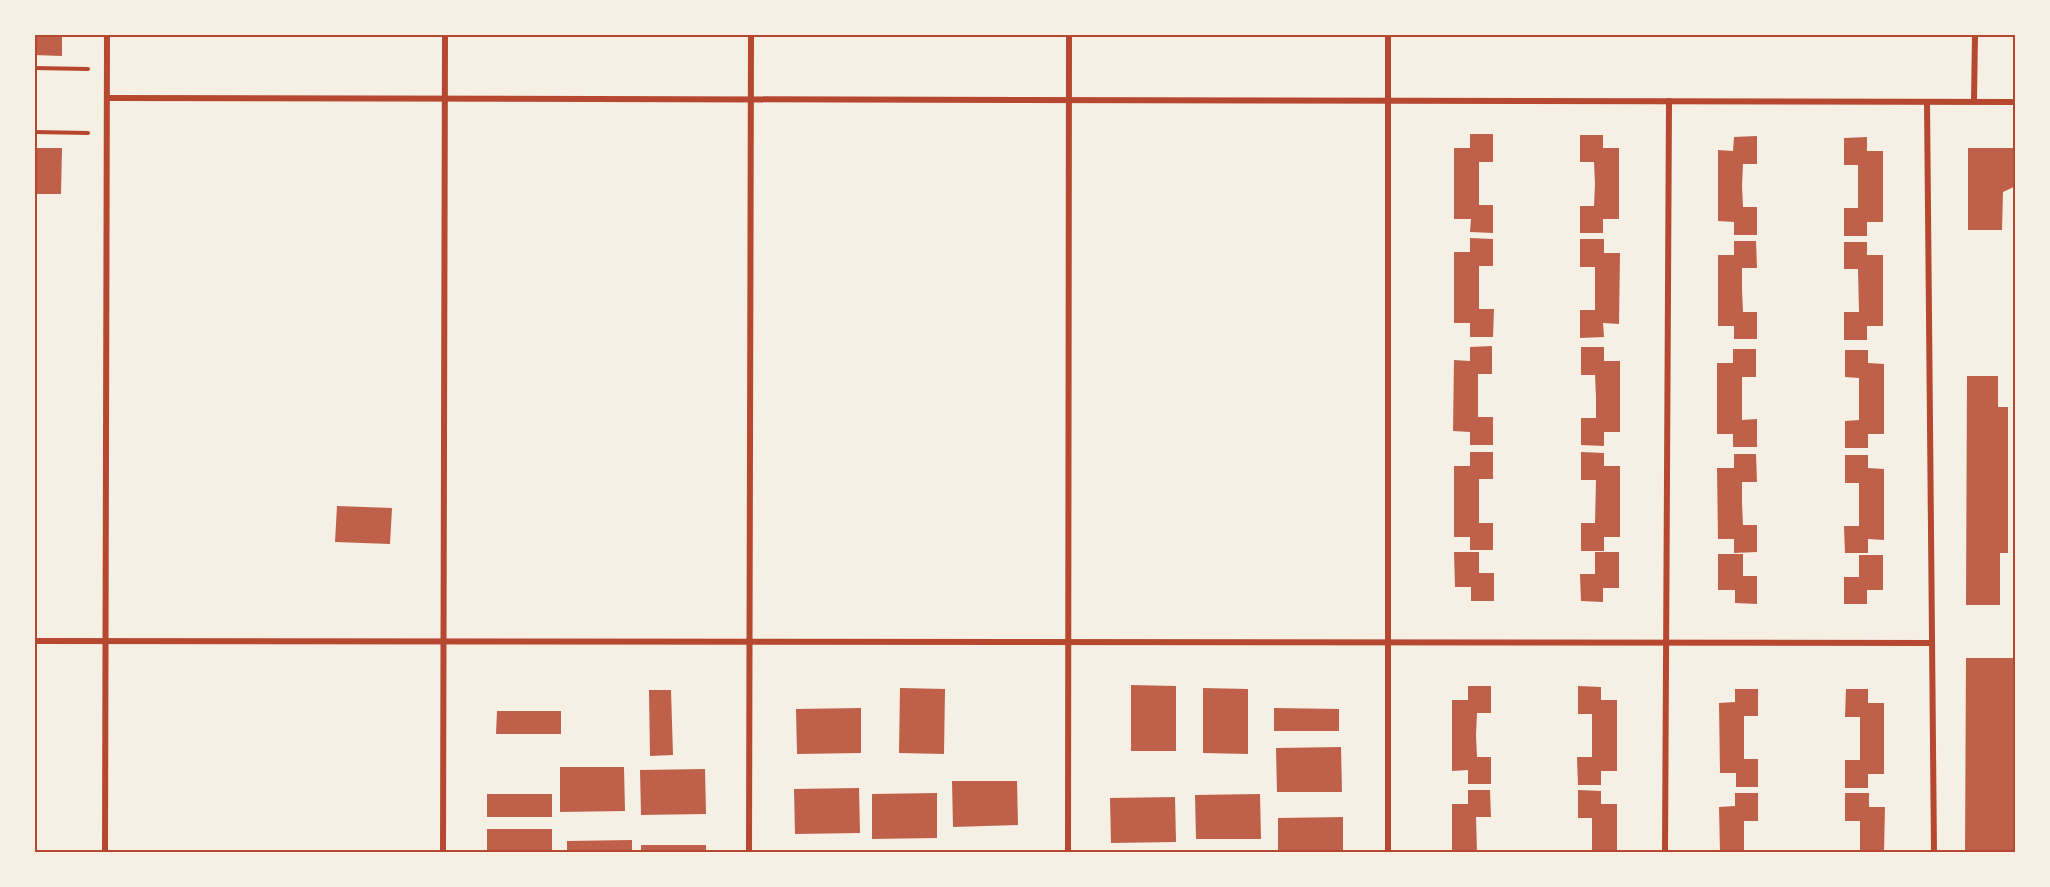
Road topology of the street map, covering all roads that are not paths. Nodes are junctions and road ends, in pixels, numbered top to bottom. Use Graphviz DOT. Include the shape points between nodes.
graph roads {
  1 [pos="107,34"];
  2 [pos="445,34"];
  3 [pos="751,34"];
  4 [pos="1069,34"];
  5 [pos="1388,34"];
  6 [pos="1975,34"];
  7 [pos="107,98"];
  8 [pos="445,98"];
  9 [pos="751,99"];
  10 [pos="1069,99"];
  11 [pos="1388,100"];
  12 [pos="1669,101"];
  13 [pos="1974,101"];
  14 [pos="1927,102"];
  15 [pos="2016,102"];
  16 [pos="34,641"];
  17 [pos="105,641"];
  18 [pos="444,641"];
  19 [pos="749,641"];
  20 [pos="1068,642"];
  21 [pos="1388,643"];
  22 [pos="1666,643"];
  23 [pos="1932,644"];
  24 [pos="105,852"];
  25 [pos="443,852"];
  26 [pos="749,852"];
  27 [pos="1068,852"];
  28 [pos="1388,852"];
  29 [pos="1665,852"];
  30 [pos="1934,852"];
  1 -- 7 [label="street"];
  2 -- 8 [label="street"];
  3 -- 9 [label="street"];
  4 -- 10 [label="street"];
  5 -- 11 [label="street"];
  6 -- 13 [label="street"];
  7 -- 8 [label="street"];
  7 -- 17 [label="street"];
  8 -- 9 [label="street"];
  8 -- 18 [label="street"];
  9 -- 10 [label="street"];
  9 -- 19 [label="street"];
  10 -- 11 [label="street"];
  10 -- 20 [label="street"];
  11 -- 12 [label="street"];
  11 -- 21 [label="street"];
  12 -- 14 [label="street"];
  12 -- 22 [label="street"];
  13 -- 14 [label="street"];
  13 -- 15 [label="street"];
  14 -- 23 [label="street"];
  16 -- 17 [label="street"];
  17 -- 18 [label="street"];
  17 -- 24 [label="street"];
  18 -- 19 [label="street"];
  18 -- 25 [label="street"];
  19 -- 20 [label="street"];
  19 -- 26 [label="street"];
  20 -- 21 [label="street"];
  20 -- 27 [label="street"];
  21 -- 22 [label="street"];
  21 -- 28 [label="street"];
  22 -- 23 [label="street"];
  22 -- 29 [label="street"];
  23 -- 30 [label="street"];
}
